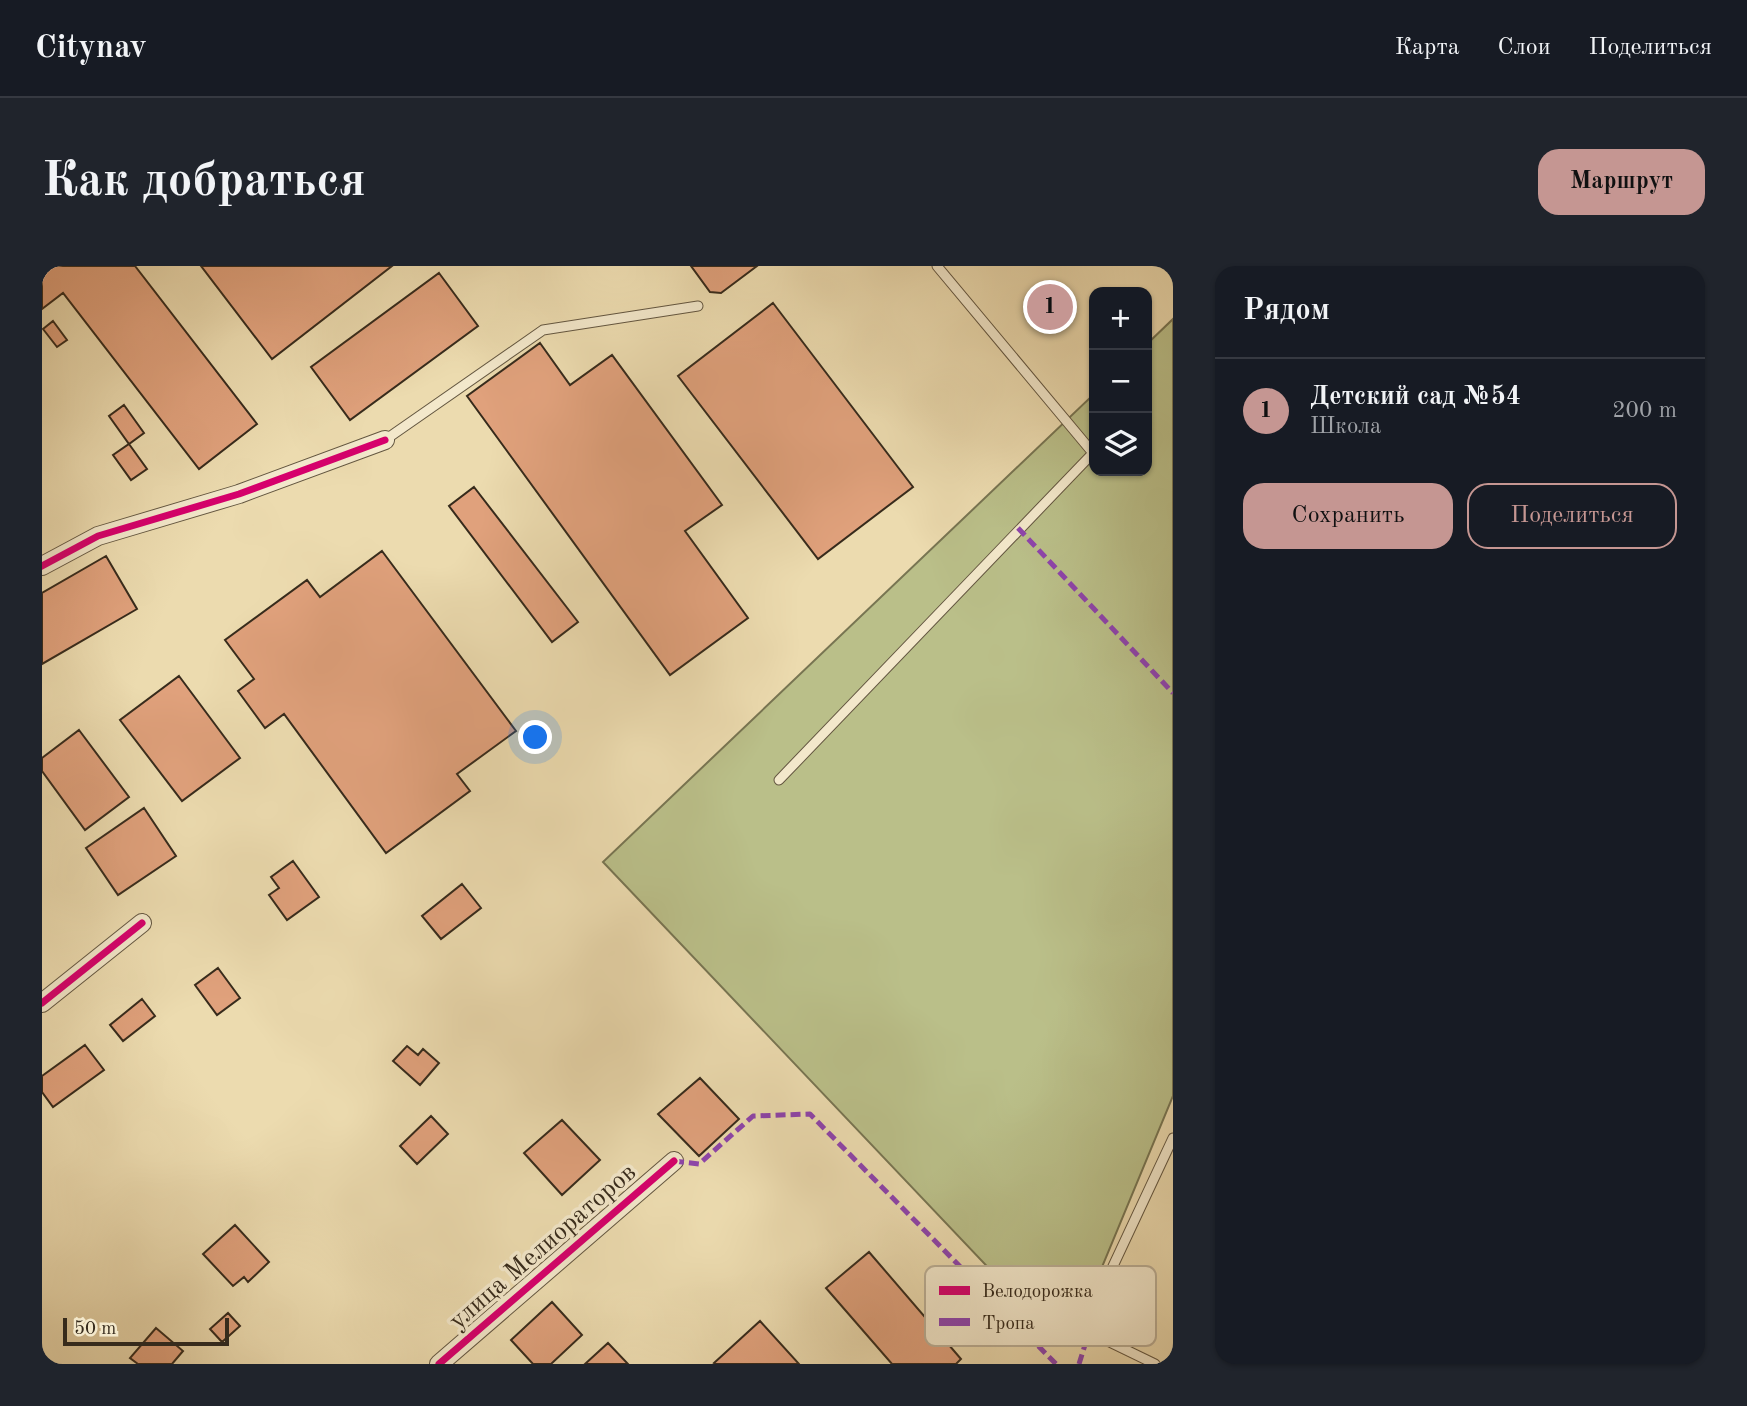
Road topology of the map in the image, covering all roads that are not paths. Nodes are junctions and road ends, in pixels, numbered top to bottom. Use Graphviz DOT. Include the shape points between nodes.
graph roads {
  1 [pos="937,266"];
  2 [pos="698,306"];
  3 [pos="385,440"];
  4 [pos="42,566"];
  5 [pos="779,780"];
  6 [pos="142,923"];
  7 [pos="42,1003"];
  8 [pos="1173,1138"];
  9 [pos="674,1161"];
  10 [pos="1113,1266"];
  11 [pos="1118,1346"];
  12 [pos="439,1364"];
  13 [pos="1155,1364"];
  1 -- 5 [label="lane" via="1093,453"];
  2 -- 3 [label="lane" via="543,330"];
  3 -- 4 [label="street" via="239,494 98,536"];
  6 -- 7 [label="street"];
  8 -- 10 [label="lane"];
  9 -- 12 [label="street, улица Мелиораторов"];
  11 -- 13 [label="lane"];
}
